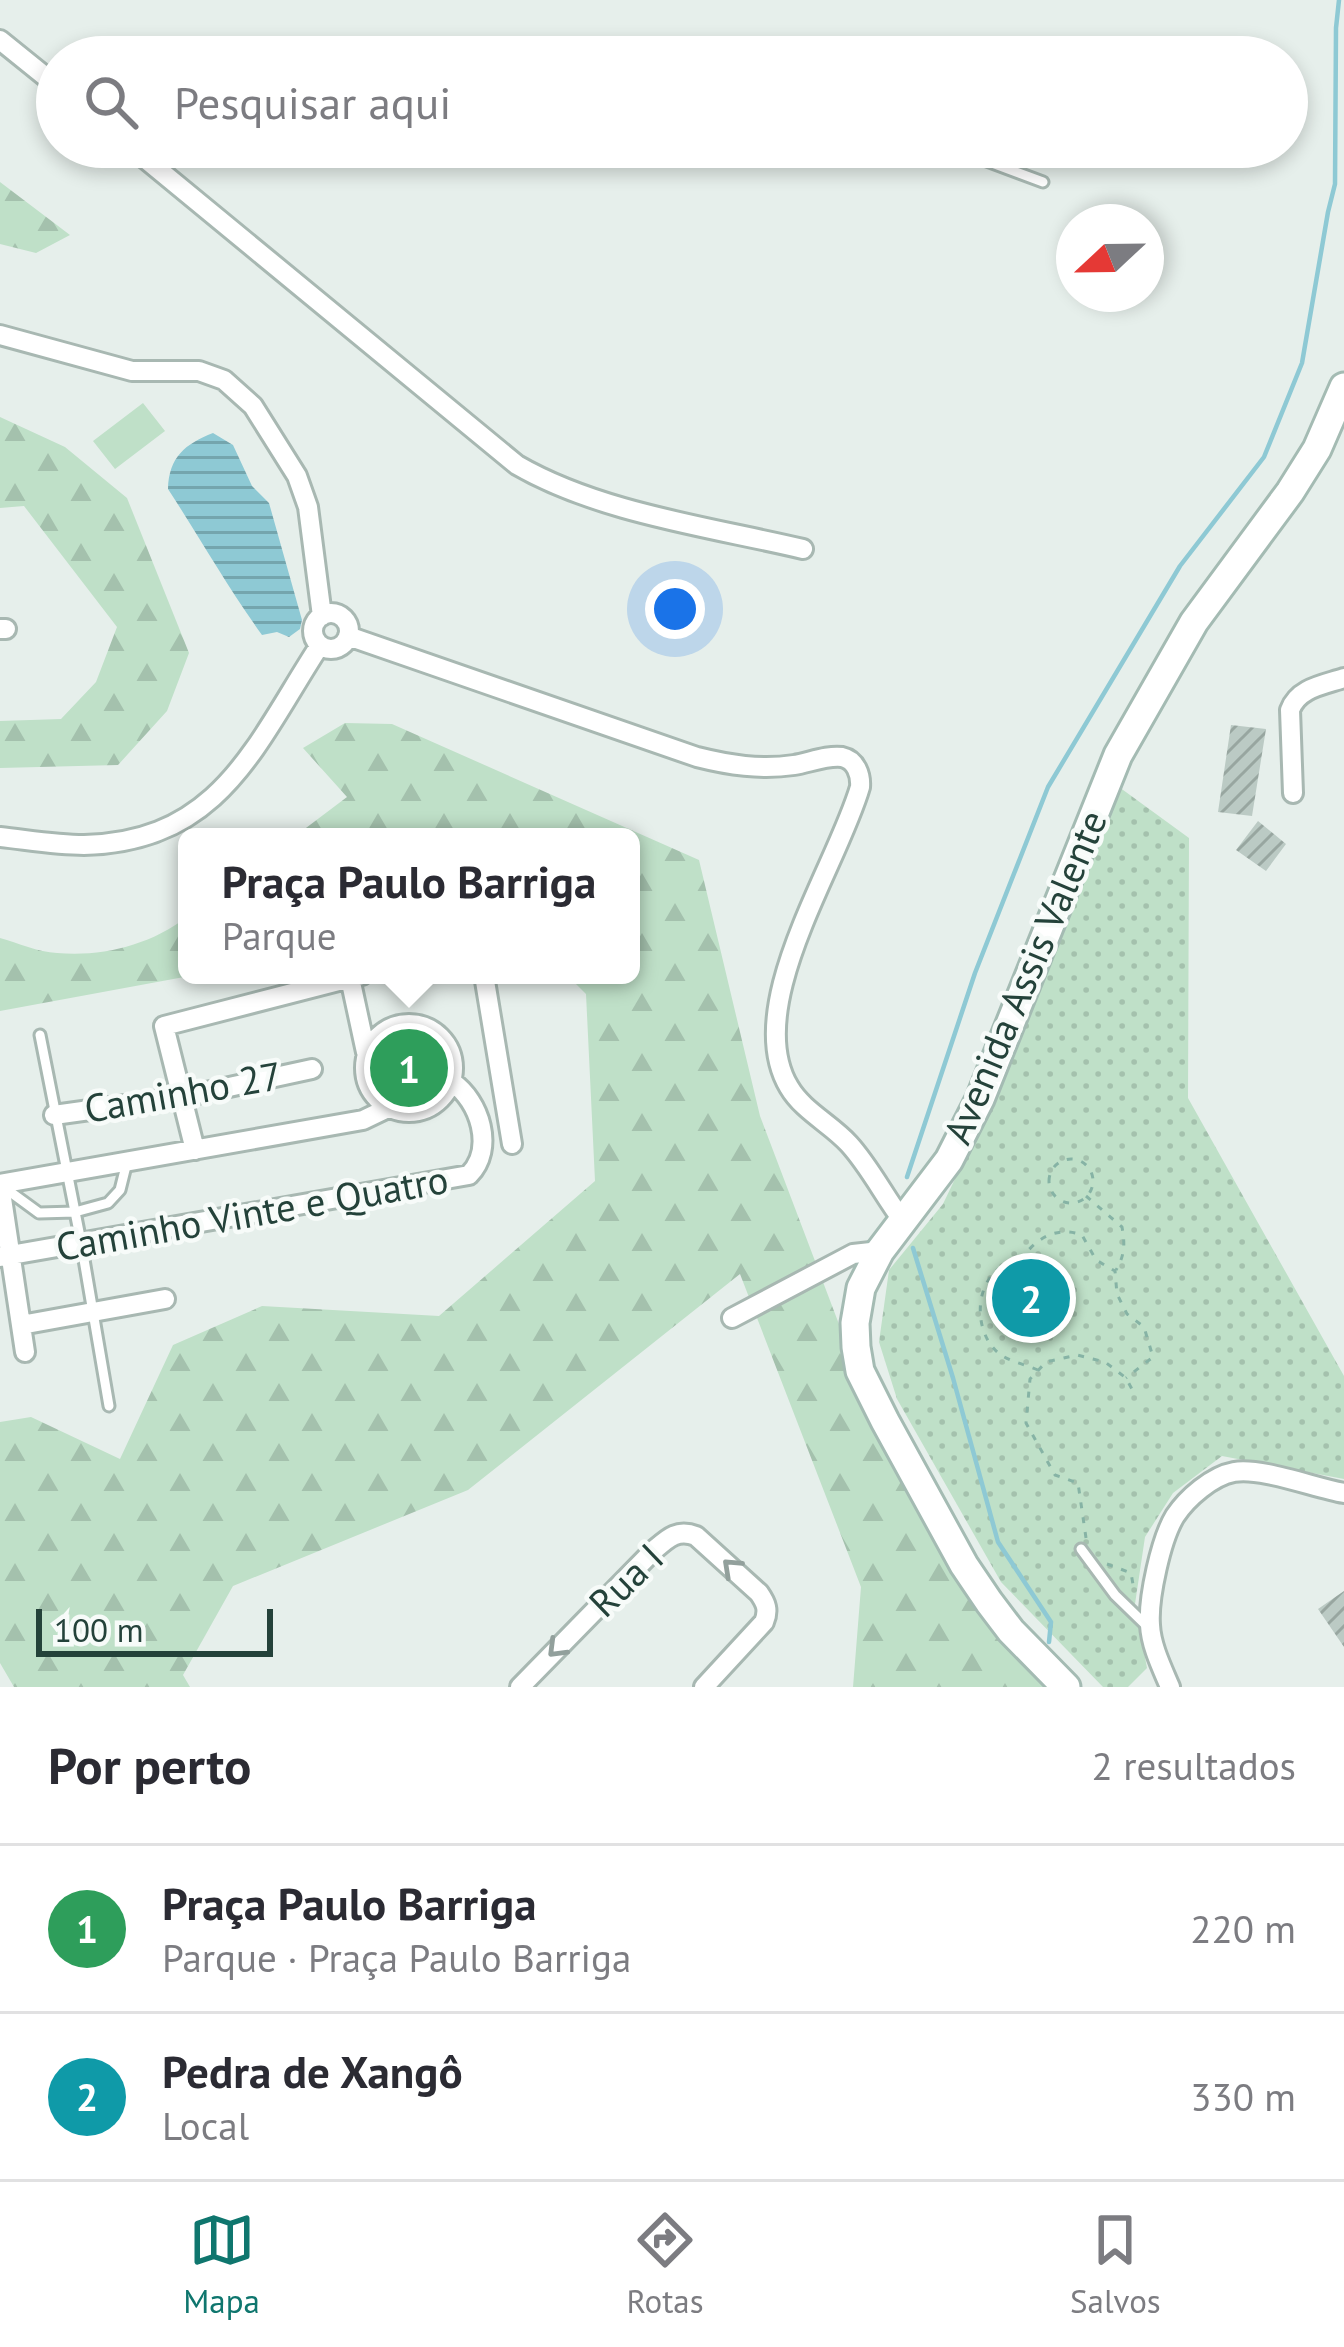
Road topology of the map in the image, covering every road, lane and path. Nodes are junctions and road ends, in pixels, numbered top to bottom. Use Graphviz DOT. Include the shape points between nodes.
graph roads {
  1 [pos="0,39"];
  2 [pos="36,69"];
  3 [pos="156,168"];
  4 [pos="1005,168"];
  5 [pos="1043,182"];
  6 [pos="0,335"];
  7 [pos="1342,399"];
  8 [pos="803,548"];
  9 [pos="322,616"];
  10 [pos="348,636"];
  11 [pos="320,645"];
  12 [pos="1344,678"];
  13 [pos="1293,793"];
  14 [pos="0,837"];
  15 [pos="325,984"];
  16 [pos="357,984"];
  17 [pos="485,984"];
  18 [pos="40,1035"];
  19 [pos="366,1052"];
  20 [pos="312,1069"];
  21 [pos="452,1082"];
  22 [pos="184,1097"];
  23 [pos="388,1108"];
  24 [pos="55,1114"];
  25 [pos="512,1144"];
  26 [pos="195,1150"];
  27 [pos="127,1162"];
  28 [pos="66,1172"];
  29 [pos="0,1184"];
  30 [pos="1086,1196"];
  31 [pos="75,1212"];
  32 [pos="903,1221"];
  33 [pos="81,1242"];
  34 [pos="880,1251"];
  35 [pos="5,1256"];
  36 [pos="1115,1271"];
  37 [pos="165,1299"];
  38 [pos="93,1312"];
  39 [pos="732,1318"];
  40 [pos="20,1325"];
  41 [pos="25,1352"];
  42 [pos="1038,1370"];
  43 [pos="1126,1378"];
  44 [pos="1134,1393"];
  45 [pos="109,1406"];
  46 [pos="1344,1493"];
  47 [pos="1081,1549"];
  48 [pos="1095,1550"];
  49 [pos="1107,1564"];
  50 [pos="1154,1594"];
  51 [pos="1150,1628"];
  52 [pos="1156,1653"];
  53 [pos="520,1687"];
  54 [pos="704,1687"];
  55 [pos="1066,1687"];
  56 [pos="1156,1687"];
  57 [pos="1171,1687"];
  1 -- 2 [label="street"];
  3 -- 8 [label="street" via="517,465 584,496"];
  4 -- 5 [label="lane"];
  6 -- 9 [label="street" via="131,371 199,371 224,380 253,406 297,476"];
  7 -- 32 [label="main road, Avenida Assis Valente" via="1290,492 1193,622 1118,755 980,1099 949,1160"];
  9 -- 10 [label="street" via="344,619"];
  9 -- 11 [label="street" via="314,629"];
  10 -- 11 [label="street" via="336,648"];
  10 -- 32 [label="street" via="697,757 749,767 851,762 860,787 792,953 776,1043 796,1099 847,1141"];
  11 -- 14 [label="street" via="258,747 190,815 120,842"];
  12 -- 13 [label="street" via="1305,691 1289,710"];
  15 -- 22 [label="street" via="164,1026"];
  16 -- 19 [label="street"];
  17 -- 25 [label="street"];
  18 -- 24 [label="lane"];
  19 -- 21 [label="street" via="385,1030 420,1025 448,1047"];
  19 -- 23 [label="street" via="370,1090"];
  20 -- 22 [label="street, Caminho 27"];
  21 -- 23 [label="street" via="433,1106"];
  21 -- 33 [label="street, Caminho Vinte e Quatro" via="481,1128 482,1155 469,1175"];
  22 -- 24 [label="street, Caminho 27"];
  22 -- 26 [label="street"];
  23 -- 26 [label="street" via="363,1120"];
  24 -- 28 [label="lane"];
  26 -- 27 [label="street"];
  27 -- 28 [label="street"];
  27 -- 31 [label="lane" via="108,1203"];
  28 -- 29 [label="street"];
  28 -- 31 [label="lane"];
  29 -- 31 [label="lane" via="39,1213"];
  29 -- 35 [label="street"];
  30 -- 30 [label="path" via="1066,1202 1055,1195 1050,1175 1058,1163 1084,1164 1092,1176"];
  30 -- 36 [label="path" via="1122,1227 1123,1260"];
  31 -- 33 [label="lane"];
  32 -- 34 [label="main road, Avenida Assis Valente"];
  33 -- 35 [label="street, Caminho Vinte e Quatro"];
  33 -- 38 [label="lane"];
  34 -- 39 [label="street" via="854,1254"];
  34 -- 55 [label="main road, Avenida Assis Valente" via="855,1323 860,1371 964,1565 1011,1631"];
  35 -- 40 [label="street"];
  36 -- 42 [label="path" via="1096,1260 1082,1235 1060,1230 1020,1257 1009,1282 1000,1268 989,1275 980,1296 987,1336 999,1354"];
  36 -- 43 [label="path" via="1118,1294 1144,1327 1153,1357"];
  37 -- 38 [label="street"];
  38 -- 40 [label="street"];
  38 -- 45 [label="lane"];
  40 -- 41 [label="street"];
  42 -- 43 [label="path" via="1077,1355"];
  42 -- 48 [label="path" via="1026,1423 1055,1475 1078,1483 1084,1536"];
  43 -- 44 [label="path"];
  46 -- 50 [label="street" via="1235,1472 1206,1484 1175,1516"];
  47 -- 51 [label="lane"];
  49 -- 50 [label="path" via="1131,1573 1132,1590"];
  50 -- 51 [label="street"];
  51 -- 52 [label="street"];
  52 -- 56 [label="street"];
  52 -- 57 [label="street"];
  54 -- 53 [label="street, Rua I, one-way" via="768,1614 759,1593 688,1532 668,1537"];
}
